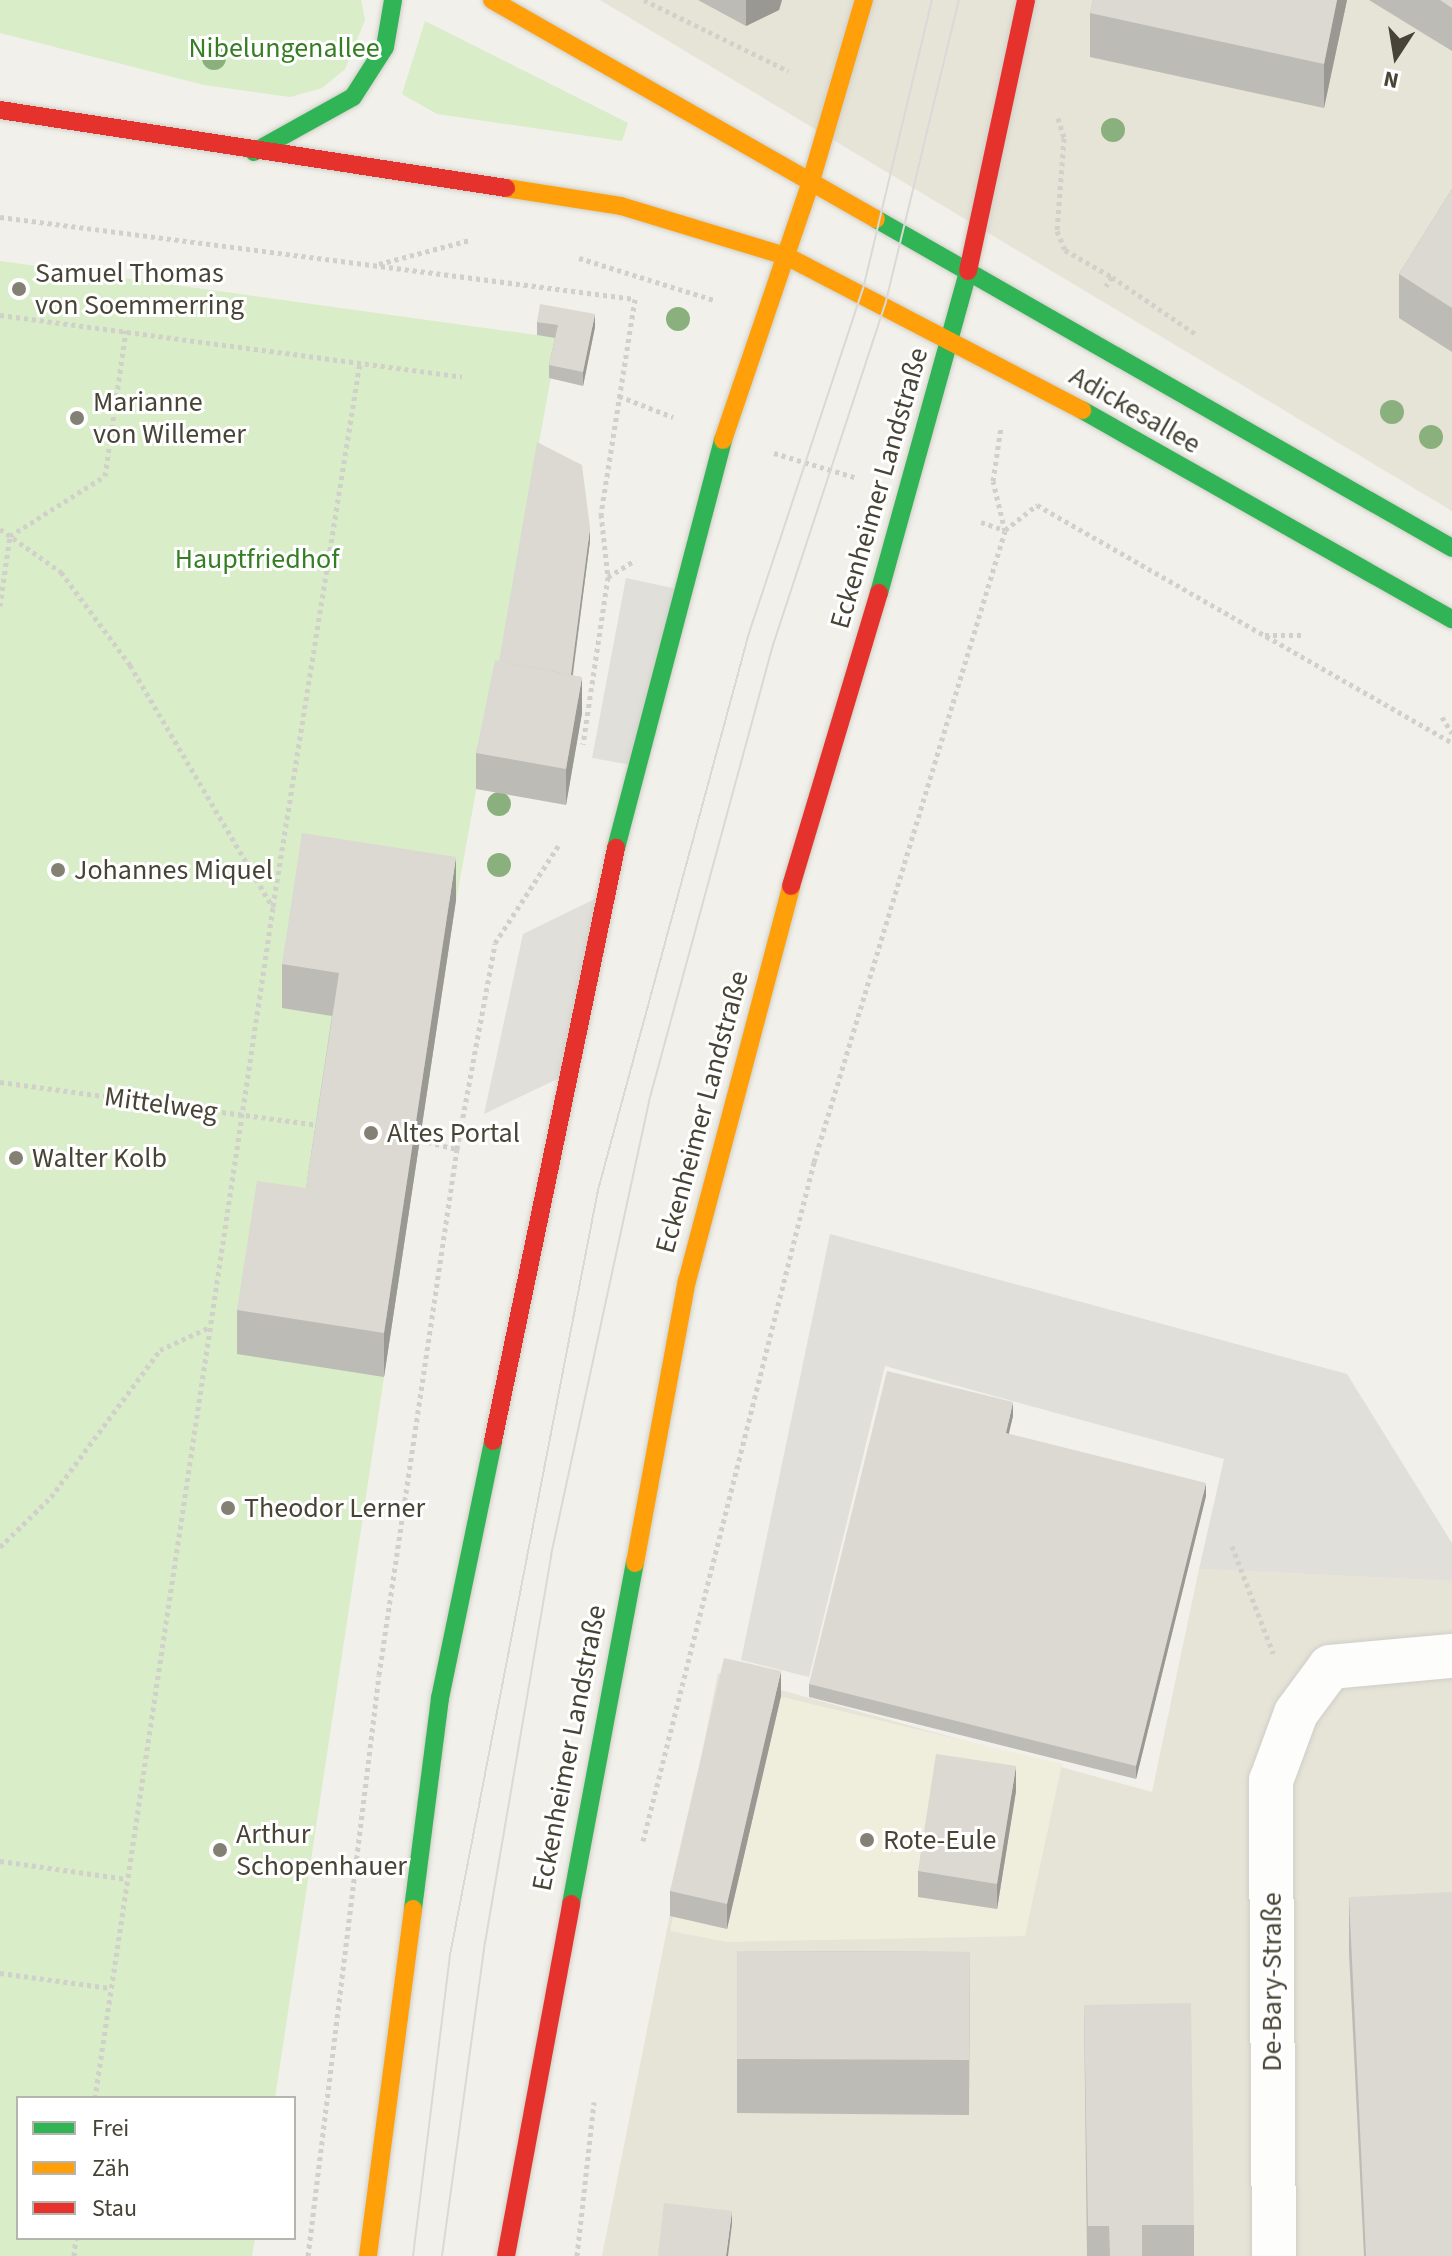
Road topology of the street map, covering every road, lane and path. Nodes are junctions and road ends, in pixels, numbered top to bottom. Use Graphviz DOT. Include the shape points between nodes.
graph roads {
  1 [pos="393,0"];
  2 [pos="492,0"];
  3 [pos="644,0"];
  4 [pos="864,0"];
  5 [pos="1026,0"];
  6 [pos="803,78"];
  7 [pos="1053,101"];
  8 [pos="0,110"];
  9 [pos="254,152"];
  10 [pos="811,181"];
  11 [pos="0,217"];
  12 [pos="786,256"];
  13 [pos="968,271"];
  14 [pos="1112,277"];
  15 [pos="1106,286"];
  16 [pos="1164,314"];
  17 [pos="0,315"];
  18 [pos="126,331"];
  19 [pos="952,337"];
  20 [pos="360,362"];
  21 [pos="462,377"];
  22 [pos="619,396"];
  23 [pos="678,419"];
  24 [pos="764,449"];
  25 [pos="854,477"];
  26 [pos="981,522"];
  27 [pos="0,529"];
  28 [pos="1005,531"];
  29 [pos="10,536"];
  30 [pos="1452,548"];
  31 [pos="645,552"];
  32 [pos="608,577"];
  33 [pos="0,606"];
  34 [pos="1452,619"];
  35 [pos="1264,635"];
  36 [pos="1304,635"];
  37 [pos="1442,717"];
  38 [pos="1452,733"];
  39 [pos="1452,743"];
  40 [pos="582,753"];
  41 [pos="562,840"];
  42 [pos="273,908"];
  43 [pos="0,1082"];
  44 [pos="243,1115"];
  45 [pos="322,1125"];
  46 [pos="420,1140"];
  47 [pos="457,1149"];
  48 [pos="211,1327"];
  49 [pos="1232,1546"];
  50 [pos="0,1547"];
  51 [pos="1452,1656"];
  52 [pos="1296,1713"];
  53 [pos="642,1845"];
  54 [pos="0,1861"];
  55 [pos="127,1879"];
  56 [pos="0,1973"];
  57 [pos="110,1988"];
  58 [pos="595,2089"];
  59 [pos="95,2096"];
  60 [pos="308,2256"];
  61 [pos="368,2256"];
  62 [pos="506,2256"];
  63 [pos="577,2256"];
  64 [pos="1274,2256"];
  1 -- 9 [label="main road" via="385,47 353,97"];
  2 -- 10 [label="main road"];
  3 -- 6 [label="path"];
  4 -- 10 [label="main road"];
  5 -- 13 [label="main road, Eckenheimer Landstraße"];
  7 -- 14 [label="path" via="1064,138 1057,231 1065,250"];
  8 -- 9 [label="main road"];
  9 -- 12 [label="main road" via="621,206"];
  10 -- 12 [label="main road"];
  10 -- 13 [label="main road, Adickesallee"];
  11 -- 22 [label="path" via="635,299"];
  12 -- 19 [label="main road, Adickesallee"];
  12 -- 61 [label="main road" via="704,506 603,908 440,1698"];
  13 -- 19 [label="main road, Eckenheimer Landstraße"];
  13 -- 30 [label="main road, Adickesallee"];
  14 -- 15 [label="path"];
  14 -- 16 [label="path"];
  17 -- 18 [label="path"];
  18 -- 20 [label="path"];
  18 -- 29 [label="path" via="105,476"];
  19 -- 34 [label="main road, Adickesallee"];
  19 -- 62 [label="main road, Eckenheimer Landstraße" via="817,788 687,1281"];
  20 -- 21 [label="path"];
  20 -- 42 [label="path"];
  22 -- 23 [label="path"];
  22 -- 32 [label="path" via="601,514"];
  24 -- 25 [label="path"];
  26 -- 28 [label="path"];
  27 -- 29 [label="path"];
  28 -- 35 [label="path" via="1037,505"];
  28 -- 53 [label="path" via="814,1162"];
  29 -- 33 [label="path"];
  29 -- 42 [label="path" via="61,572 130,665"];
  31 -- 32 [label="path"];
  32 -- 40 [label="path"];
  35 -- 36 [label="path"];
  35 -- 39 [label="path"];
  37 -- 38 [label="path"];
  41 -- 47 [label="path" via="495,943"];
  42 -- 44 [label="path"];
  43 -- 44 [label="path, Mittelweg"];
  44 -- 45 [label="path, Mittelweg"];
  44 -- 48 [label="path"];
  46 -- 47 [label="path"];
  47 -- 60 [label="path" via="379,1675"];
  48 -- 50 [label="path" via="160,1350 51,1497"];
  48 -- 55 [label="path"];
  49 -- 52 [label="path"];
  51 -- 52 [label="street, De-Bary-Straße" via="1330,1667"];
  52 -- 64 [label="street, De-Bary-Straße" via="1271,1781"];
  54 -- 55 [label="path"];
  55 -- 57 [label="path"];
  56 -- 57 [label="path"];
  57 -- 59 [label="path"];
  58 -- 63 [label="path"];
}
